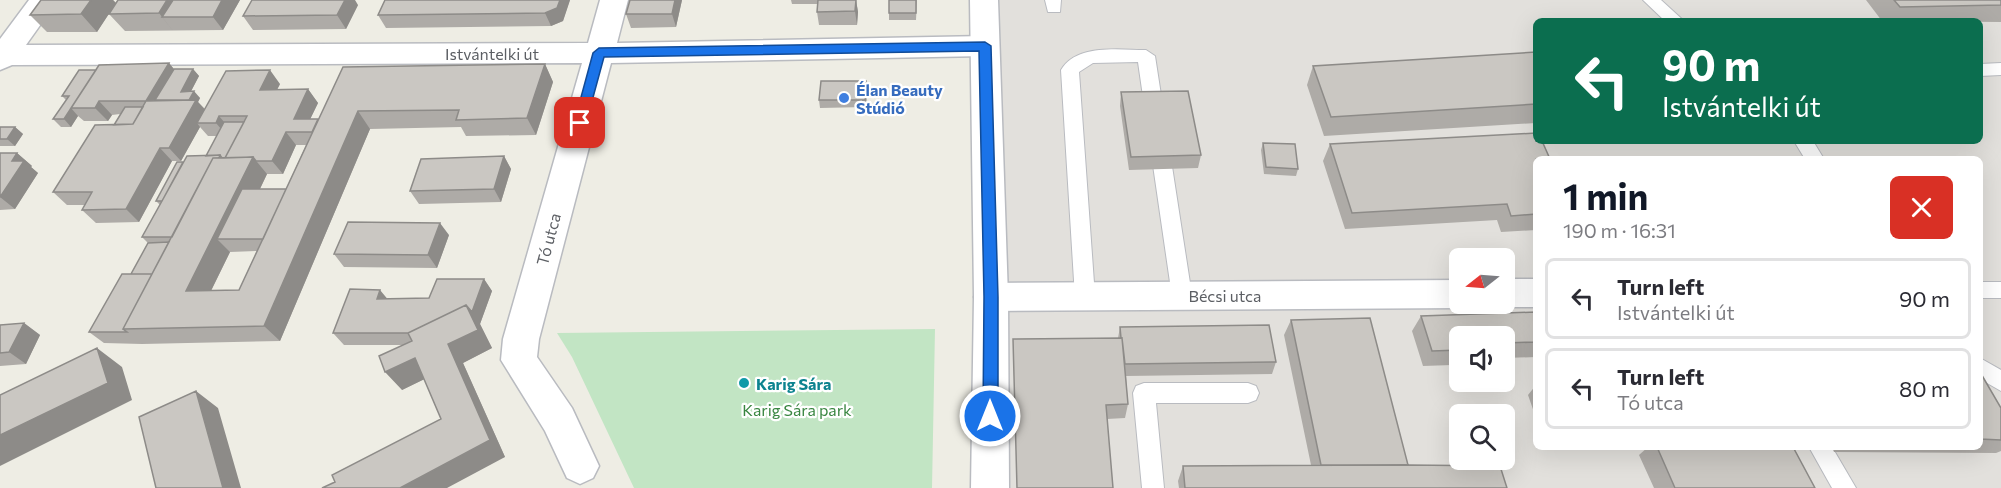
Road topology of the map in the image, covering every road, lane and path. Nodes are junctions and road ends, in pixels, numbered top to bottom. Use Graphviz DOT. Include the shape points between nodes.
graph roads {
  1 [pos="44,0"];
  2 [pos="614,0"];
  3 [pos="984,0"];
  4 [pos="1651,0"];
  5 [pos="1672,18"];
  6 [pos="985,46"];
  7 [pos="599,53"];
  8 [pos="1,57"];
  9 [pos="2001,69"];
  10 [pos="1983,70"];
  11 [pos="1983,290"];
  12 [pos="2001,290"];
  13 [pos="1515,293"];
  14 [pos="1533,293"];
  15 [pos="1449,294"];
  16 [pos="1182,296"];
  17 [pos="991,297"];
  18 [pos="1085,297"];
  19 [pos="1983,369"];
  20 [pos="2001,382"];
  21 [pos="1248,393"];
  22 [pos="1822,450"];
  23 [pos="580,466"];
  24 [pos="990,488"];
  25 [pos="1153,488"];
  26 [pos="1845,488"];
  1 -- 8 [label="street"];
  2 -- 7 [label="street, Tó utca"];
  3 -- 6 [label="street"];
  4 -- 5 [label="lane"];
  6 -- 7 [label="street, Istvántelki út"];
  6 -- 17 [label="street"];
  7 -- 8 [label="street, Istvántelki út"];
  7 -- 23 [label="street, Tó utca" via="521,339 519,360 559,420"];
  9 -- 10 [label="lane"];
  11 -- 12 [label="lane"];
  13 -- 14 [label="street"];
  15 -- 16 [label="street, Bécsi utca"];
  16 -- 18 [label="street, Bécsi utca"];
  16 -- 18 [label="lane" via="1146,56 1089,57 1070,70"];
  17 -- 18 [label="street, Bécsi utca"];
  17 -- 24 [label="street"];
  19 -- 20 [label="lane"];
  21 -- 25 [label="lane" via="1144,393"];
  22 -- 26 [label="lane"];
}
